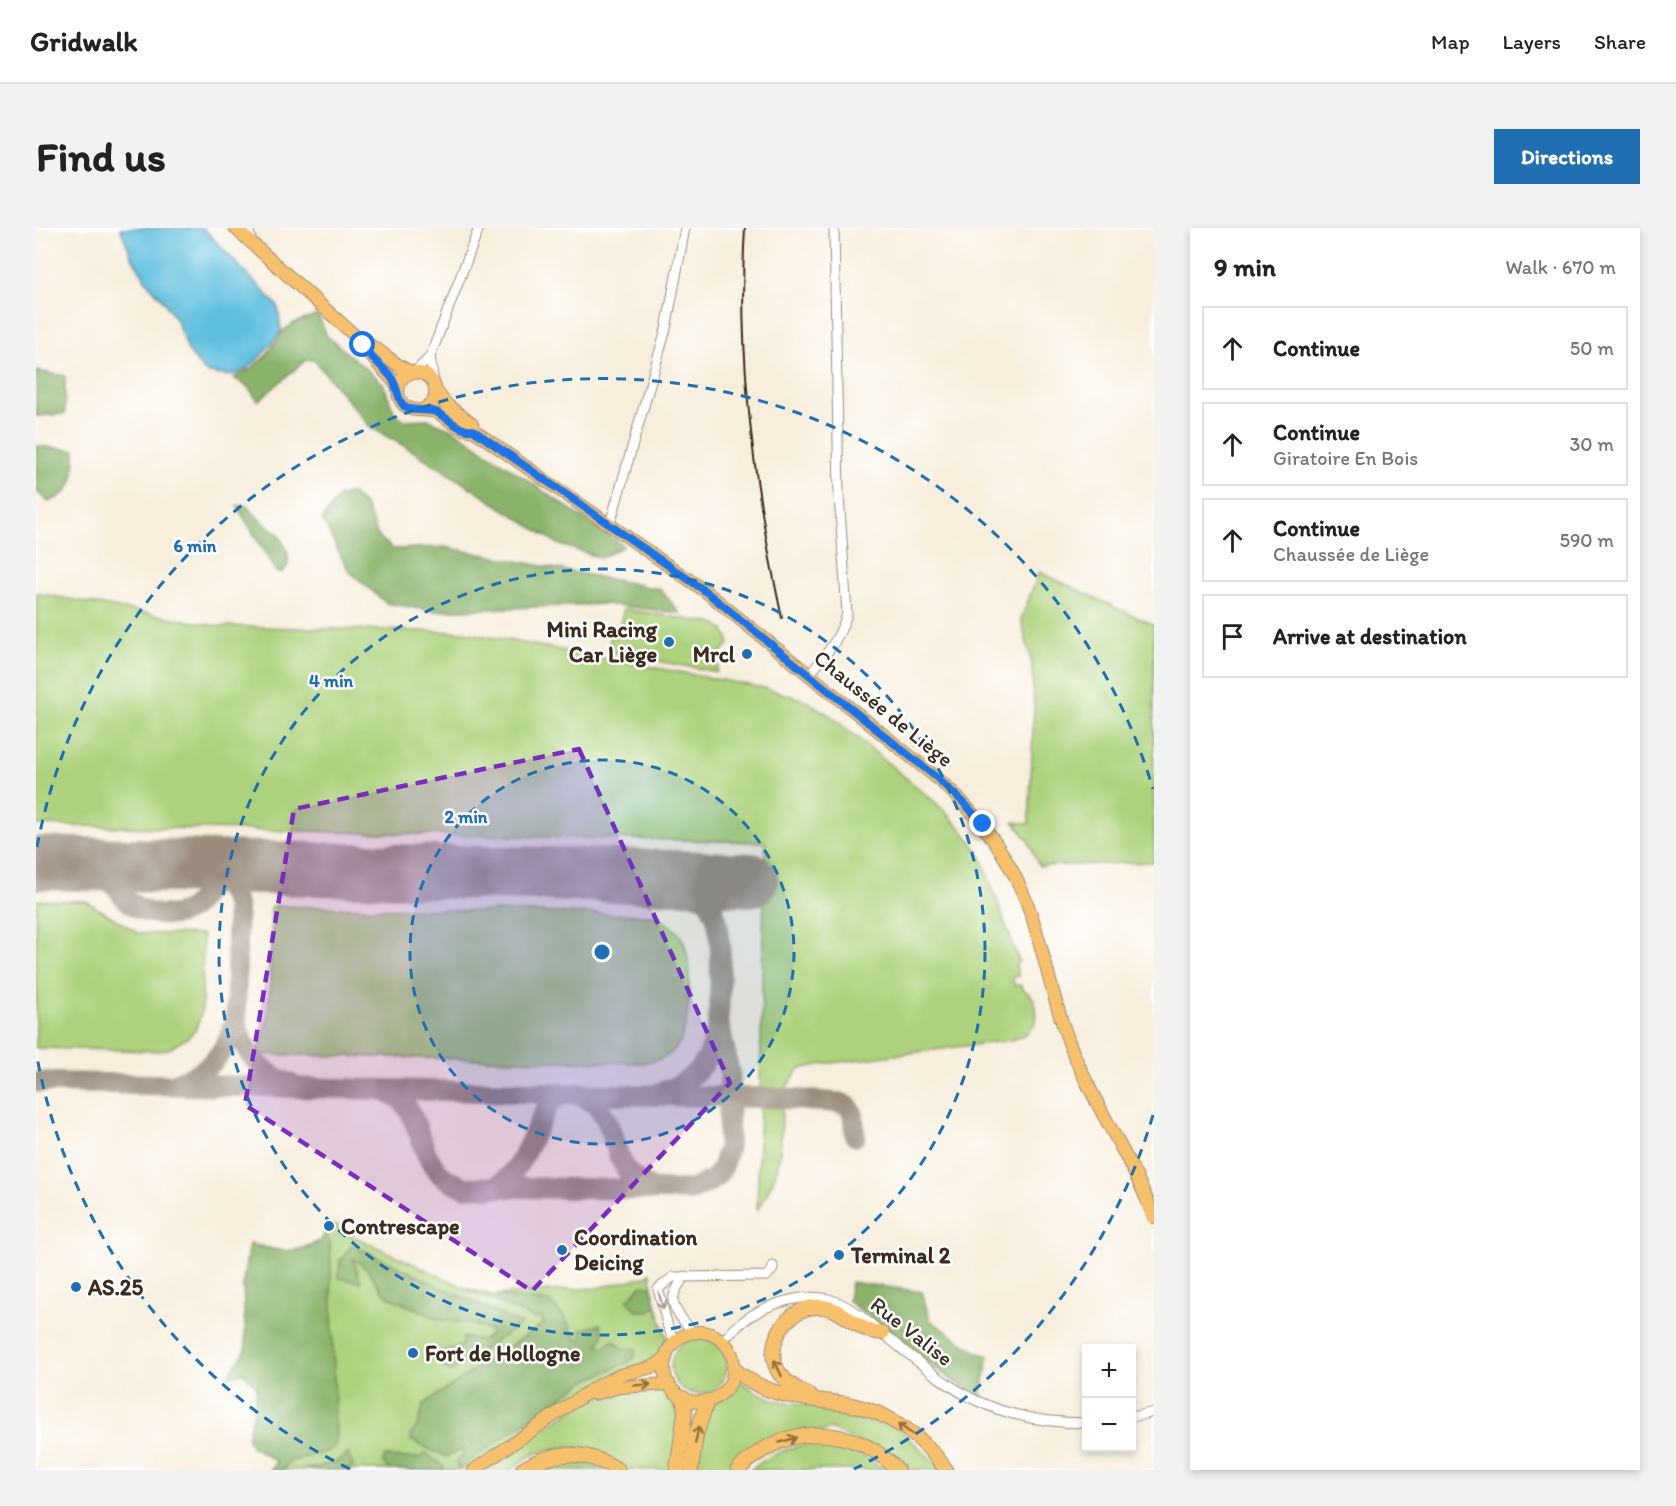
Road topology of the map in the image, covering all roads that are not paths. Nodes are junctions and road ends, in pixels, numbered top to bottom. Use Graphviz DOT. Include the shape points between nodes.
graph roads {
  1 [pos="235,228"];
  2 [pos="248,228"];
  3 [pos="479,228"];
  4 [pos="685,228"];
  5 [pos="834,228"];
  6 [pos="252,243"];
  7 [pos="363,343"];
  8 [pos="430,357"];
  9 [pos="414,372"];
  10 [pos="398,387"];
  11 [pos="435,387"];
  12 [pos="423,410"];
  13 [pos="473,430"];
  14 [pos="610,524"];
  15 [pos="810,675"];
  16 [pos="1154,1217"];
  17 [pos="773,1266"];
  18 [pos="684,1276"];
  19 [pos="693,1333"];
  20 [pos="882,1333"];
  21 [pos="723,1341"];
  22 [pos="675,1342"];
  23 [pos="666,1358"];
  24 [pos="734,1369"];
  25 [pos="669,1384"];
  26 [pos="684,1398"];
  27 [pos="576,1400"];
  28 [pos="707,1401"];
  29 [pos="823,1402"];
  30 [pos="1154,1412"];
  31 [pos="1136,1416"];
  32 [pos="1082,1423"];
  33 [pos="474,1470"];
  34 [pos="522,1470"];
  35 [pos="618,1470"];
  36 [pos="677,1470"];
  37 [pos="691,1470"];
  38 [pos="738,1470"];
  39 [pos="897,1470"];
  40 [pos="946,1470"];
  1 -- 6 [label="main road"];
  2 -- 6 [label="street"];
  3 -- 8 [label="street"];
  4 -- 14 [label="street" via="666,329"];
  5 -- 15 [label="street" via="839,495 847,614 841,633"];
  6 -- 7 [label="main road"];
  7 -- 9 [label="main road" via="370,344 397,366"];
  7 -- 10 [label="main road"];
  8 -- 9 [label="street"];
  8 -- 11 [label="street"];
  9 -- 10 [label="main road"];
  9 -- 11 [label="main road" via="424,374"];
  10 -- 12 [label="main road" via="404,406"];
  11 -- 12 [label="main road" via="433,402"];
  11 -- 13 [label="main road, Chaussée de Liège" via="446,404 472,424"];
  12 -- 13 [label="main road, Chaussée de Liège"];
  13 -- 14 [label="main road, Chaussée de Liège"];
  14 -- 15 [label="main road, Chaussée de Liège" via="705,591"];
  15 -- 16 [label="main road, Chaussée de Liège" via="951,790 983,824 1002,852 1029,907 1072,1051"];
  17 -- 18 [label="street" via="767,1276"];
  18 -- 19 [label="street" via="671,1299"];
  18 -- 22 [label="street, one-way" via="673,1277 657,1289"];
  19 -- 21 [label="main road" via="704,1332"];
  19 -- 22 [label="main road"];
  20 -- 21 [label="street, Rue Valise" via="842,1304 805,1297 762,1309"];
  29 -- 20 [label="highway, one-way" via="790,1385 775,1365 776,1336 783,1324 797,1312 826,1307 867,1330"];
  20 -- 32 [label="street, Rue Valise" via="970,1397 1038,1420"];
  21 -- 24 [label="main road"];
  22 -- 23 [label="main road"];
  23 -- 25 [label="main road"];
  23 -- 27 [label="main road" via="653,1367 620,1375"];
  24 -- 28 [label="main road" via="726,1390"];
  24 -- 29 [label="highway" via="766,1390"];
  25 -- 26 [label="main road"];
  27 -- 25 [label="main road, one-way" via="620,1387"];
  26 -- 28 [label="main road"];
  26 -- 36 [label="highway" via="686,1412"];
  27 -- 33 [label="main road"];
  37 -- 28 [label="highway, one-way" via="696,1435"];
  40 -- 29 [label="highway, one-way" via="925,1444 897,1423 852,1405"];
  30 -- 31 [label="street"];
  34 -- 35 [label="highway" via="548,1456 571,1454 594,1457"];
  38 -- 39 [label="highway, one-way" via="768,1447 805,1435 849,1439 879,1454"];
}
